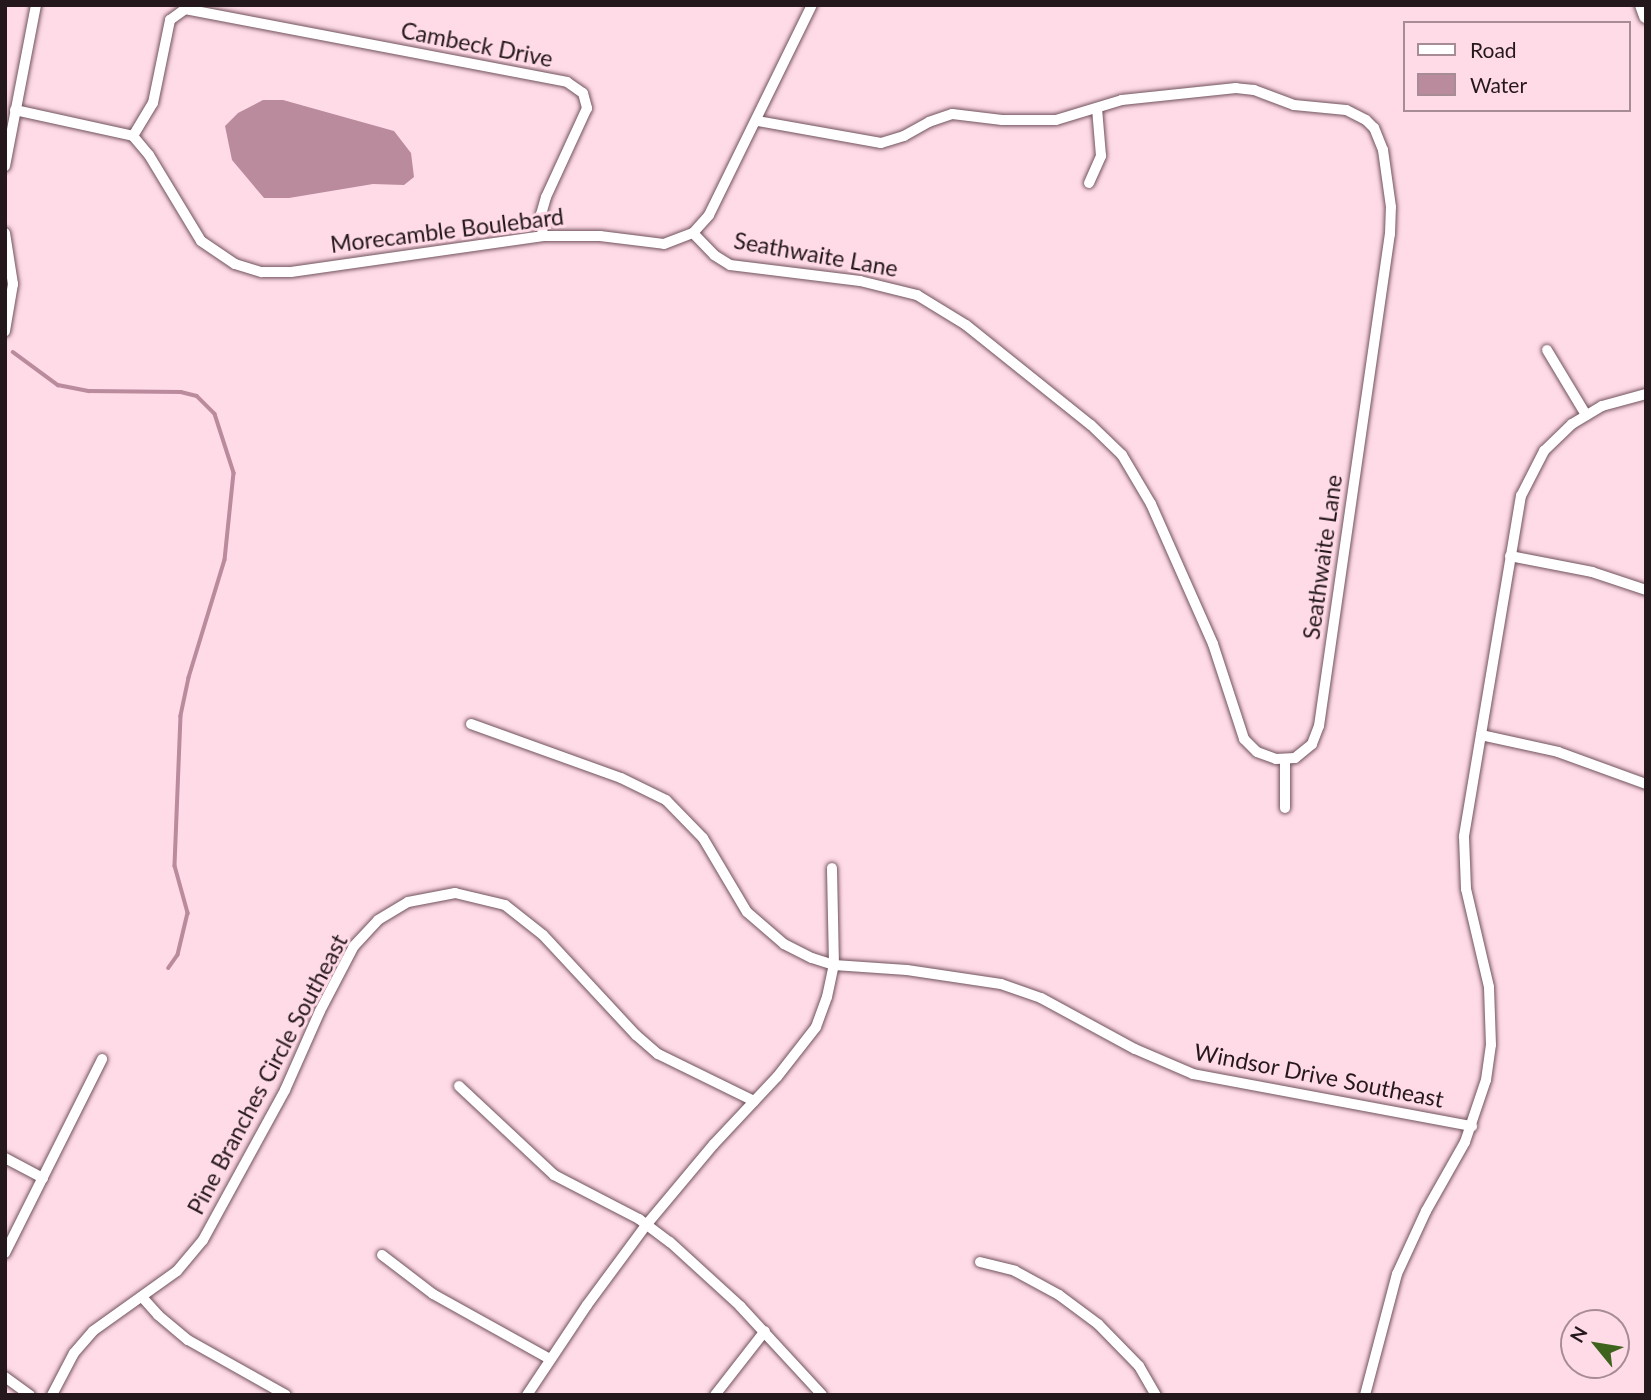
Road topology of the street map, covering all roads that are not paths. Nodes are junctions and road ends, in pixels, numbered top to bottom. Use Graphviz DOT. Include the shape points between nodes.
graph roads {
  1 [pos="36,5"];
  2 [pos="812,5"];
  3 [pos="1642,5"];
  4 [pos="1646,16"];
  5 [pos="1097,108"];
  6 [pos="15,110"];
  7 [pos="757,121"];
  8 [pos="133,136"];
  9 [pos="5,166"];
  10 [pos="1089,183"];
  11 [pos="5,233"];
  12 [pos="693,233"];
  13 [pos="543,236"];
  14 [pos="5,331"];
  15 [pos="1547,350"];
  16 [pos="1646,394"];
  17 [pos="1586,415"];
  18 [pos="1510,556"];
  19 [pos="1646,590"];
  20 [pos="471,724"];
  21 [pos="1481,735"];
  22 [pos="1285,759"];
  23 [pos="1646,784"];
  24 [pos="1284,808"];
  25 [pos="832,868"];
  26 [pos="834,965"];
  27 [pos="102,1059"];
  28 [pos="459,1086"];
  29 [pos="754,1101"];
  30 [pos="1472,1126"];
  31 [pos="5,1158"];
  32 [pos="43,1178"];
  33 [pos="647,1224"];
  34 [pos="5,1253"];
  35 [pos="382,1255"];
  36 [pos="980,1262"];
  37 [pos="142,1297"];
  38 [pos="765,1331"];
  39 [pos="550,1359"];
  40 [pos="5,1377"];
  41 [pos="30,1395"];
  42 [pos="52,1395"];
  43 [pos="286,1395"];
  44 [pos="527,1395"];
  45 [pos="715,1395"];
  46 [pos="822,1395"];
  47 [pos="1156,1395"];
  48 [pos="1365,1395"];
  1 -- 6 [label="street"];
  2 -- 7 [label="street"];
  3 -- 4 [label="main road"];
  5 -- 7 [label="street, Seathwaite Lane" via="1071,118 1040,121 952,114 881,143"];
  5 -- 10 [label="street" via="1101,156"];
  5 -- 22 [label="street, Seathwaite Lane" via="1122,100 1245,88 1294,105 1356,114 1374,128 1383,150 1391,234 1319,726 1304,753"];
  6 -- 8 [label="street"];
  6 -- 9 [label="street"];
  7 -- 12 [label="street" via="709,215"];
  8 -- 13 [label="street, Morecamble Boulebard" via="192,230 222,257 249,269 291,272"];
  8 -- 13 [label="street, Cambeck Drive" via="153,103 170,20 185,9 567,82 583,93 587,108 546,197 541,214"];
  11 -- 14 [label="street" via="13,284"];
  12 -- 13 [label="street, Morecamble Boulebard" via="656,245 600,236"];
  12 -- 22 [label="street, Seathwaite Lane" via="730,265 875,283 923,298 966,325 1091,425 1122,455 1151,504 1213,643 1244,739 1266,757"];
  15 -- 17 [label="street"];
  16 -- 17 [label="street" via="1620,399"];
  17 -- 18 [label="street" via="1557,437 1534,466 1521,496"];
  18 -- 19 [label="street" via="1592,572"];
  18 -- 21 [label="street"];
  20 -- 26 [label="street, Windsor Drive Southeast" via="621,778 666,800 703,838 737,900 758,924 784,944"];
  21 -- 23 [label="street" via="1558,752"];
  21 -- 30 [label="street" via="1466,826 1464,875 1485,962 1491,1036 1486,1080"];
  22 -- 24 [label="street"];
  25 -- 26 [label="street"];
  26 -- 29 [label="street" via="816,1027"];
  26 -- 30 [label="street, Windsor Drive Southeast" via="1001,984 1041,998 1135,1049 1193,1074"];
  27 -- 32 [label="street"];
  28 -- 33 [label="street" via="554,1175"];
  29 -- 33 [label="street"];
  29 -- 37 [label="street, Pine Branches Circle Southeast" via="658,1054 517,912 470,895 422,897 390,910 354,946 285,1090 213,1223 177,1271"];
  30 -- 48 [label="street" via="1397,1273"];
  31 -- 32 [label="street"];
  32 -- 34 [label="street"];
  33 -- 38 [label="street"];
  33 -- 39 [label="street"];
  35 -- 39 [label="street" via="449,1304"];
  36 -- 47 [label="street" via="1015,1271 1098,1324 1139,1366"];
  37 -- 42 [label="street, Pine Branches Circle Southeast" via="83,1340"];
  37 -- 43 [label="street" via="188,1340"];
  38 -- 45 [label="street"];
  38 -- 46 [label="street"];
  39 -- 44 [label="street"];
  40 -- 41 [label="street"];
}
